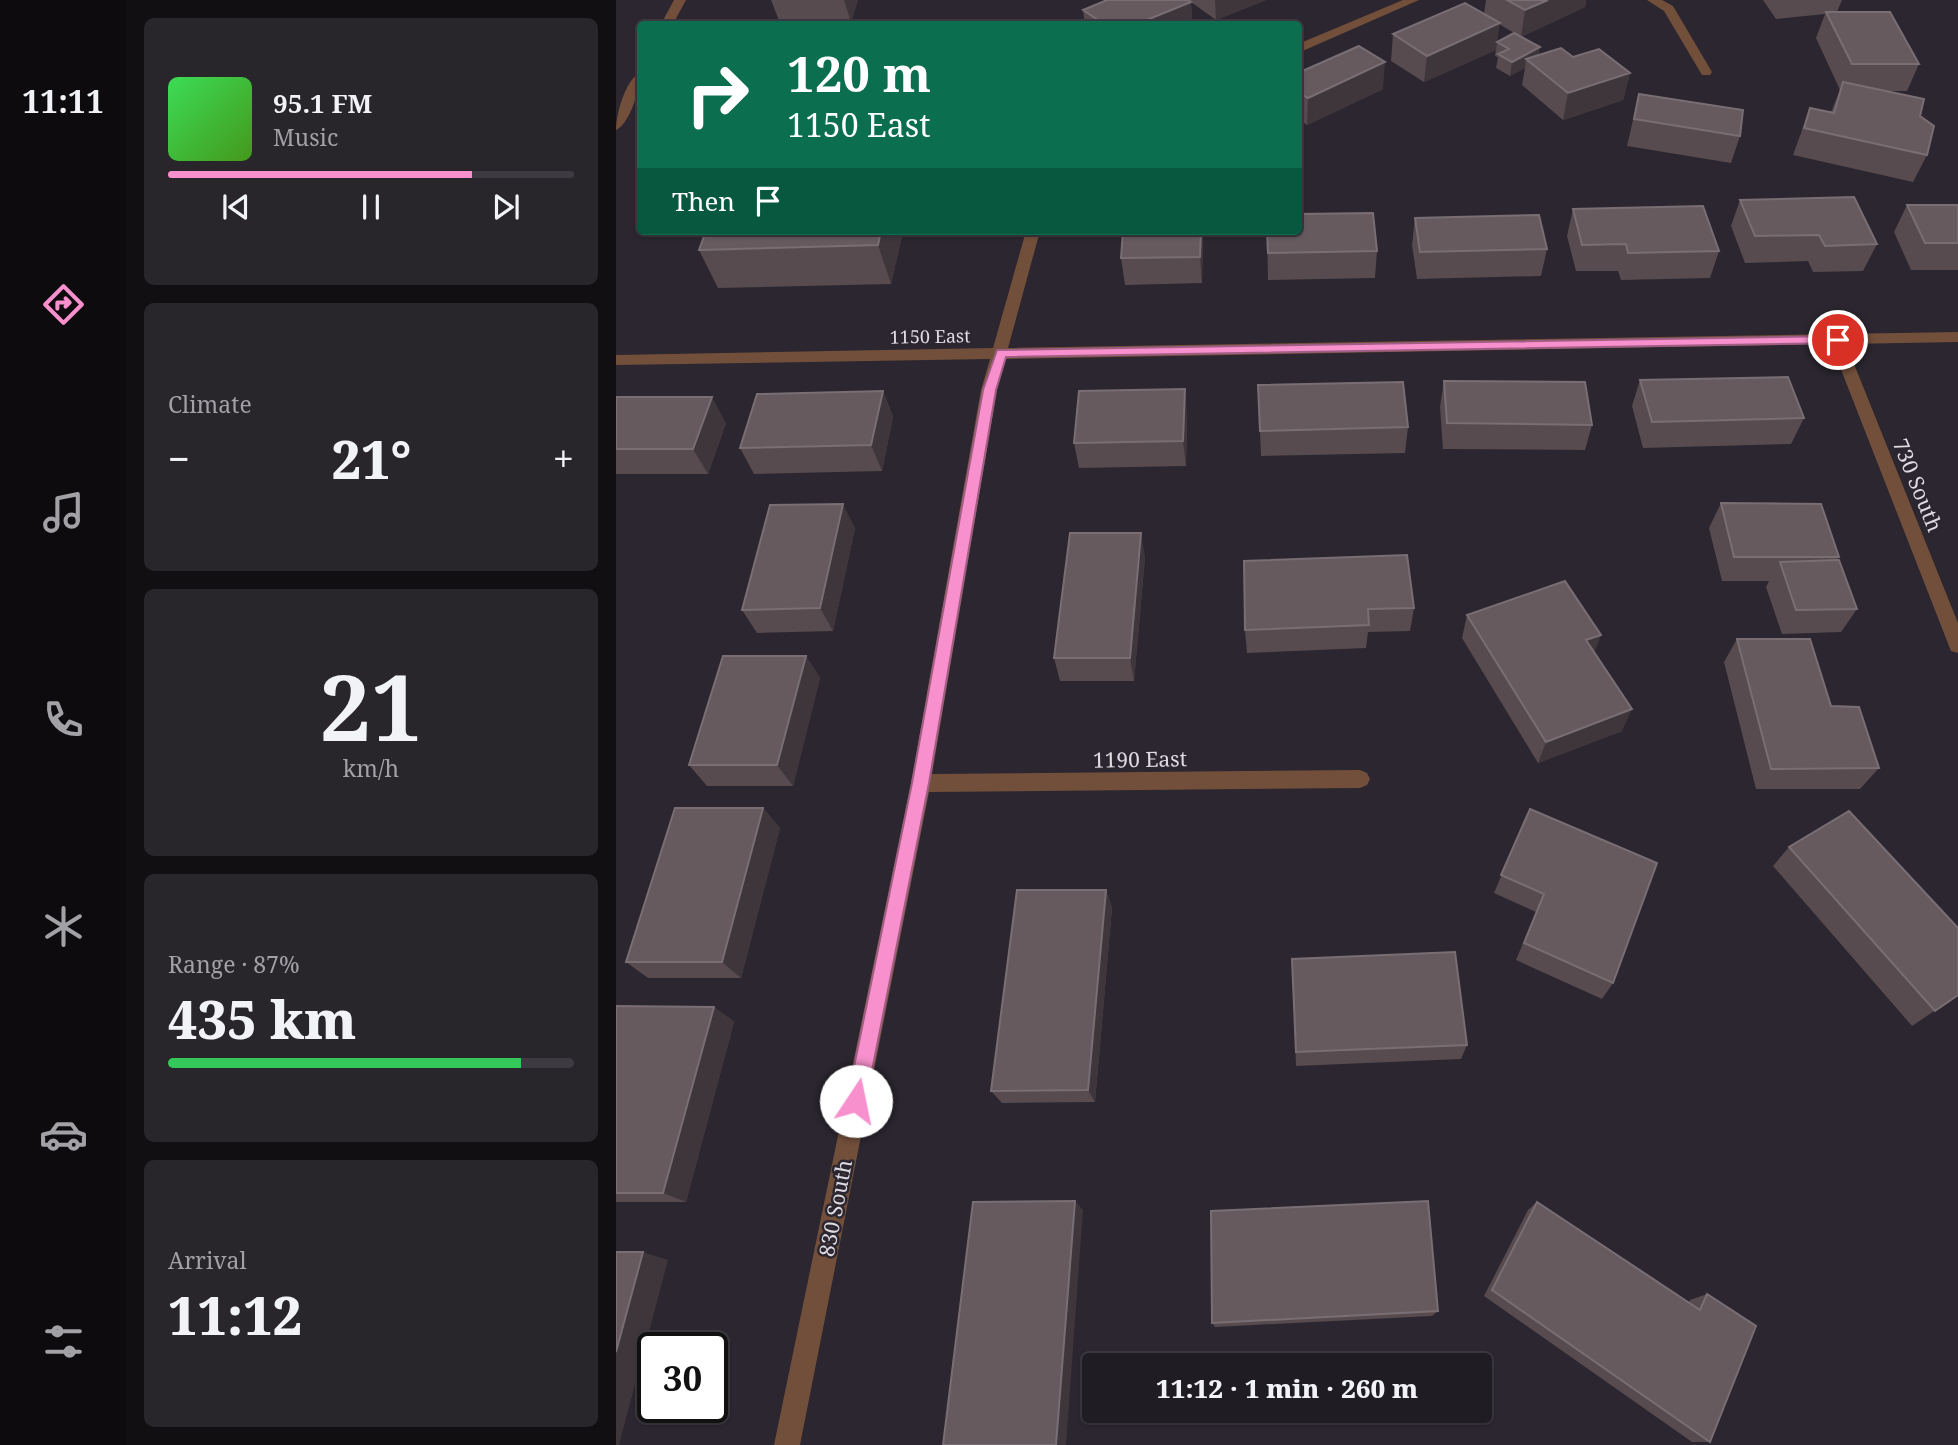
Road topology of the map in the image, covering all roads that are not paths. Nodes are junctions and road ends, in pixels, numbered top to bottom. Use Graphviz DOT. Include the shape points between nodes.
graph roads {
  1 [pos="680,0"];
  2 [pos="1413,0"];
  3 [pos="1653,0"];
  4 [pos="669,21"];
  5 [pos="1302,47"];
  6 [pos="1706,72"];
  7 [pos="637,83"];
  8 [pos="616,126"];
  9 [pos="1032,235"];
  10 [pos="1958,337"];
  11 [pos="1838,340"];
  12 [pos="1001,353"];
  13 [pos="616,360"];
  14 [pos="1958,646"];
  15 [pos="1360,779"];
  16 [pos="921,783"];
  17 [pos="787,1445"];
  1 -- 4 [label="street"];
  2 -- 5 [label="street"];
  3 -- 6 [label="street" via="1669,9"];
  7 -- 8 [label="street"];
  9 -- 12 [label="street, 830 South"];
  10 -- 11 [label="street, 1150 East"];
  11 -- 12 [label="street, 1150 East"];
  11 -- 14 [label="street, 730 South"];
  12 -- 13 [label="street, 1150 East"];
  12 -- 16 [label="street, 830 South" via="989,390"];
  15 -- 16 [label="street, 1190 East"];
  16 -- 17 [label="street, 830 South"];
}
